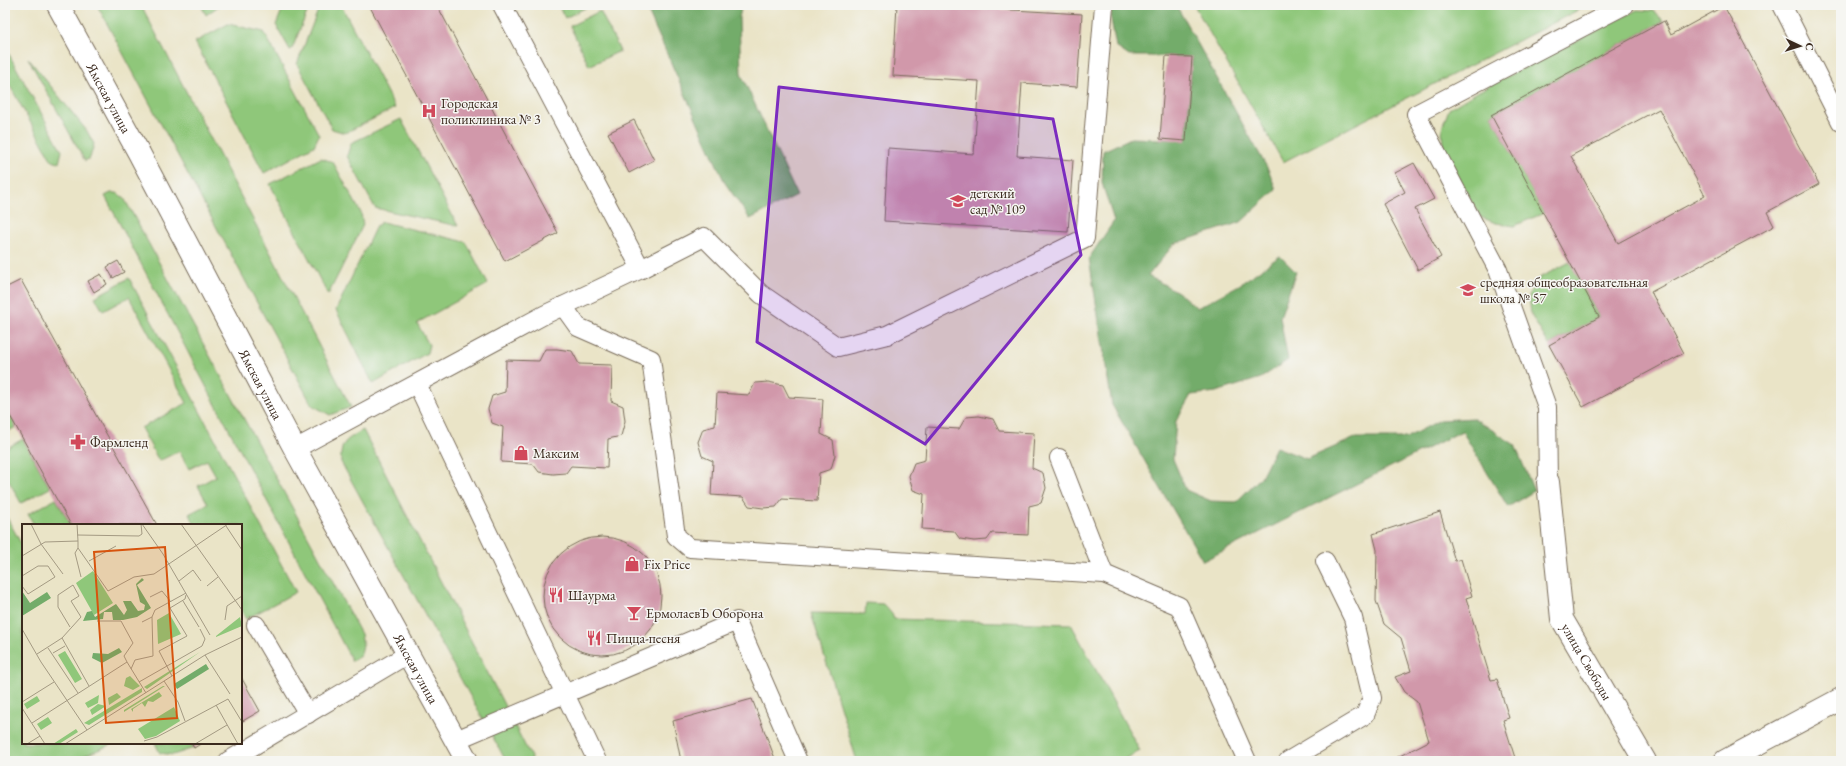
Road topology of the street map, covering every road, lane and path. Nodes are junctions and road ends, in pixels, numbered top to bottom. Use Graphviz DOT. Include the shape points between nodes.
graph roads {
  1 [pos="58,5"];
  2 [pos="502,5"];
  3 [pos="1104,5"];
  4 [pos="1625,5"];
  5 [pos="1782,5"];
  6 [pos="1841,122"];
  7 [pos="641,269"];
  8 [pos="563,306"];
  9 [pos="416,384"];
  10 [pos="295,449"];
  11 [pos="1059,458"];
  12 [pos="1548,482"];
  13 [pos="1325,561"];
  14 [pos="1104,574"];
  15 [pos="256,625"];
  16 [pos="408,654"];
  17 [pos="563,694"];
  18 [pos="1841,699"];
  19 [pos="308,714"];
  20 [pos="456,740"];
  21 [pos="228,761"];
  22 [pos="467,761"];
  23 [pos="597,761"];
  24 [pos="798,761"];
  25 [pos="1246,761"];
  26 [pos="1288,761"];
  27 [pos="1645,761"];
  28 [pos="1725,761"];
  1 -- 10 [label="main road, Ямская улица"];
  2 -- 7 [label="lane"];
  3 -- 7 [label="lane" via="1085,238 887,335 838,347 761,294 704,238"];
  4 -- 12 [label="lane" via="1416,114 1498,270 1547,407"];
  5 -- 6 [label="lane"];
  7 -- 8 [label="lane"];
  8 -- 9 [label="lane"];
  8 -- 14 [label="lane" via="578,327 651,359 676,536 690,548"];
  9 -- 10 [label="lane"];
  9 -- 17 [label="lane"];
  10 -- 16 [label="main road, Ямская улица"];
  11 -- 14 [label="lane"];
  12 -- 27 [label="main road, улица Свободы" via="1562,619"];
  13 -- 26 [label="lane" via="1352,618 1372,698 1365,715"];
  14 -- 25 [label="lane" via="1179,606"];
  15 -- 19 [label="lane"];
  16 -- 19 [label="lane"];
  16 -- 20 [label="main road, Ямская улица"];
  17 -- 20 [label="lane"];
  17 -- 23 [label="lane"];
  17 -- 24 [label="lane" via="737,621"];
  18 -- 28 [label="main road"];
  19 -- 21 [label="lane"];
  20 -- 22 [label="main road, Ямская улица"];
}
